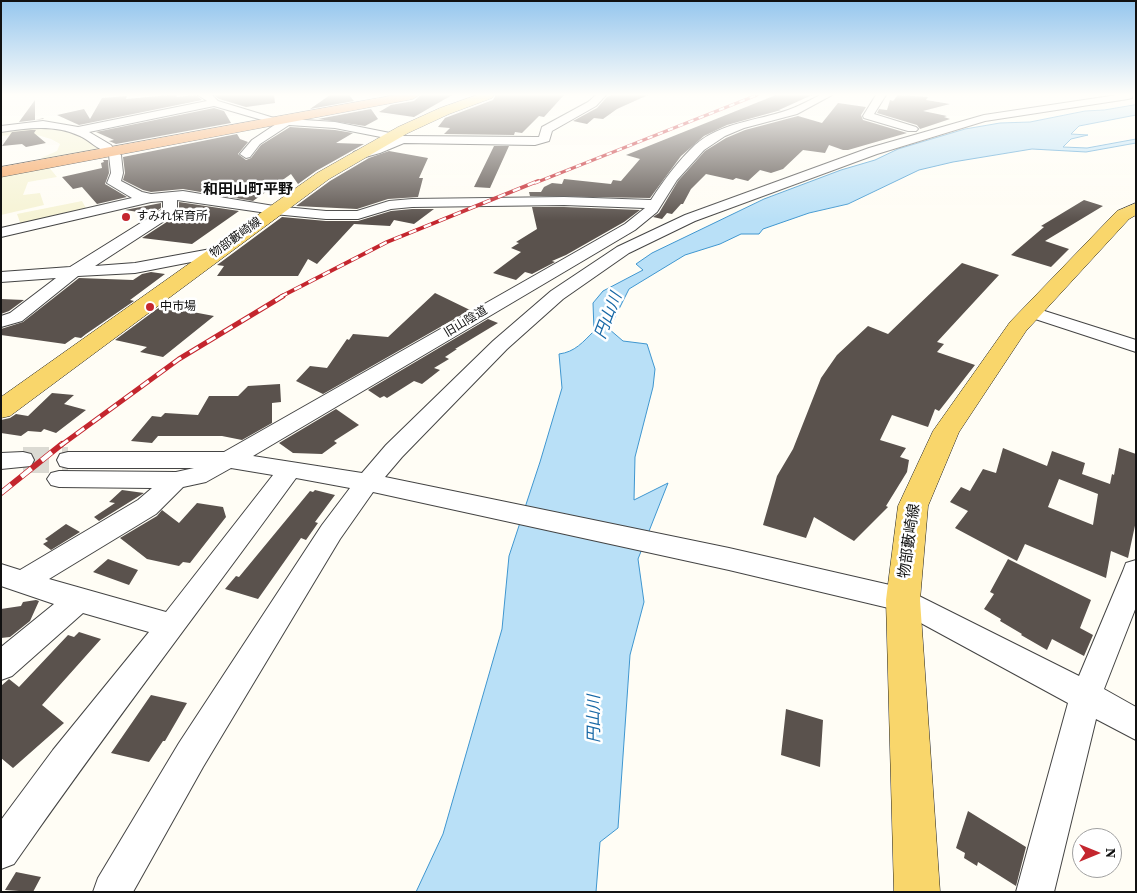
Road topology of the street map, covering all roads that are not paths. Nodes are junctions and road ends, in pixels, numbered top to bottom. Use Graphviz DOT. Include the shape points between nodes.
graph roads {
  1 [pos="91,137"];
  2 [pos="194,137"];
  3 [pos="262,137"];
  4 [pos="390,137"];
  5 [pos="545,137"];
  6 [pos="717,137"];
  7 [pos="921,137"];
  8 [pos="246,154"];
  9 [pos="358,155"];
  10 [pos="1,172"];
  11 [pos="170,197"];
  12 [pos="151,198"];
  13 [pos="655,204"];
  14 [pos="1136,208"];
  15 [pos="274,210"];
  16 [pos="1,233"];
  17 [pos="216,253"];
  18 [pos="74,272"];
  19 [pos="1,277"];
  20 [pos="1032,312"];
  21 [pos="1,322"];
  22 [pos="1136,346"];
  23 [pos="1,410"];
  24 [pos="228,460"];
  25 [pos="290,469"];
  26 [pos="176,480"];
  27 [pos="372,483"];
  28 [pos="1136,571"];
  29 [pos="12,578"];
  30 [pos="78,600"];
  31 [pos="902,600"];
  32 [pos="172,626"];
  33 [pos="1,666"];
  34 [pos="1086,696"];
  35 [pos="1136,724"];
  36 [pos="1,851"];
  37 [pos="112,892"];
  38 [pos="917,892"];
  39 [pos="1035,892"];
  1 -- 12 [label="street" via="111,152 117,173 114,184 138,196"];
  2 -- 10 [label="highway"];
  3 -- 8 [label="street"];
  4 -- 9 [label="main road, 物部藪崎線"];
  5 -- 9 [label="street" via="535,141 402,140"];
  6 -- 13 [label="street, 旧山陰道" via="686,160"];
  7 -- 27 [label="street" via="690,218 623,250 557,295 500,345 394,450"];
  9 -- 15 [label="main road, 物部藪崎線"];
  11 -- 12 [label="street"];
  11 -- 15 [label="street" via="183,195"];
  11 -- 18 [label="street" via="170,211"];
  12 -- 16 [label="street"];
  13 -- 15 [label="street" via="564,201 412,203 390,205 358,215"];
  13 -- 24 [label="street, 旧山陰道" via="630,227"];
  14 -- 20 [label="main road, 物部藪崎線" via="1122,215"];
  15 -- 17 [label="main road, 物部藪崎線"];
  17 -- 18 [label="street" via="135,268"];
  17 -- 23 [label="main road, 物部藪崎線"];
  18 -- 19 [label="street"];
  18 -- 21 [label="street" via="16,317"];
  20 -- 22 [label="street"];
  20 -- 31 [label="main road, 物部藪崎線" via="1018,327 942,439 913,506"];
  24 -- 25 [label="street"];
  24 -- 26 [label="street, 旧山陰道" via="198,476"];
  24 -- 26 [label="street, 旧山陰道" via="64,470"];
  25 -- 27 [label="street"];
  25 -- 32 [label="street"];
  26 -- 29 [label="street" via="147,507"];
  27 -- 31 [label="street" via="729,559"];
  27 -- 37 [label="street" via="331,532 191,755"];
  28 -- 34 [label="street"];
  29 -- 30 [label="street"];
  30 -- 32 [label="street"];
  30 -- 33 [label="street"];
  31 -- 34 [label="street"];
  31 -- 38 [label="main road, 物部藪崎線"];
  32 -- 36 [label="street" via="65,762"];
  34 -- 35 [label="street"];
  34 -- 39 [label="street"];
}
